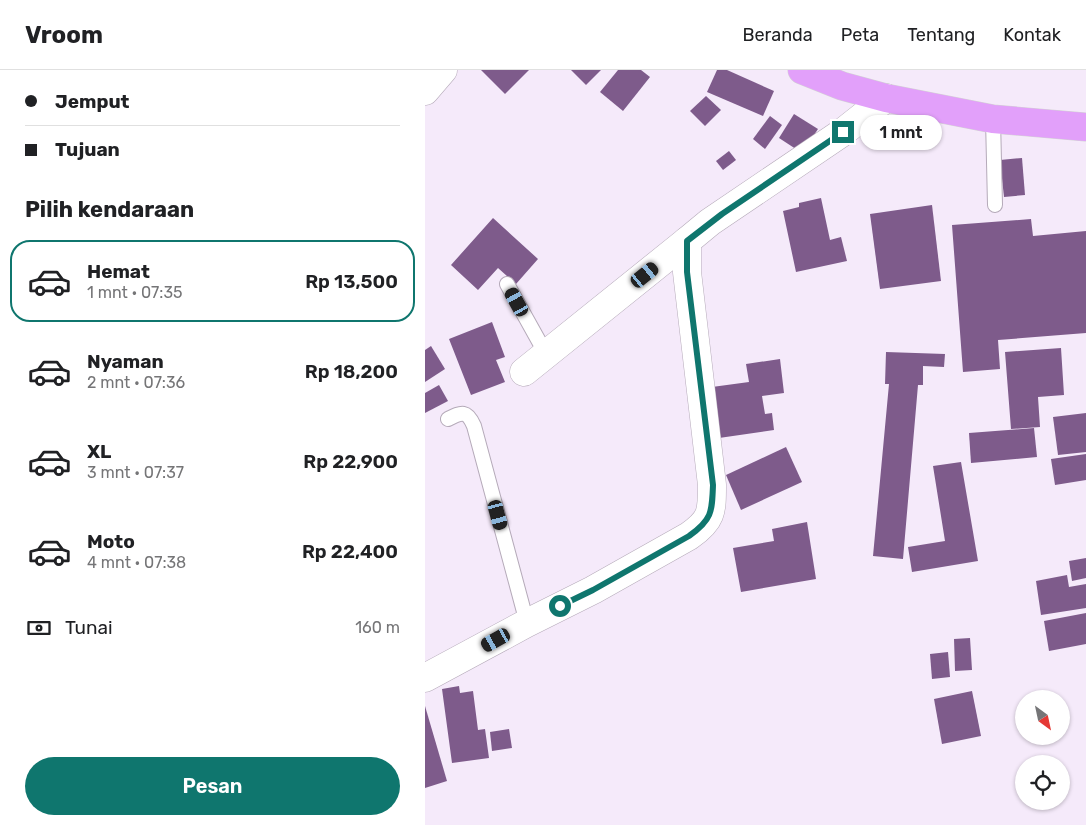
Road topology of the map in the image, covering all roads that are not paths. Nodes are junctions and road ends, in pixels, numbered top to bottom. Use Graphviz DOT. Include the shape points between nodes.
graph roads {
  1 [pos="443,70"];
  2 [pos="802,70"];
  3 [pos="425,91"];
  4 [pos="886,98"];
  5 [pos="993,119"];
  6 [pos="1086,127"];
  7 [pos="995,204"];
  8 [pos="687,241"];
  9 [pos="507,284"];
  10 [pos="546,354"];
  11 [pos="524,372"];
  12 [pos="448,419"];
  13 [pos="527,623"];
  14 [pos="425,678"];
  1 -- 3 [label="street"];
  2 -- 4 [label="highway" via="841,86"];
  4 -- 5 [label="highway"];
  4 -- 8 [label="street" via="843,132"];
  5 -- 6 [label="highway"];
  5 -- 7 [label="lane"];
  8 -- 10 [label="street"];
  8 -- 13 [label="street" via="687,272 713,485 710,514 703,526 689,536"];
  9 -- 10 [label="lane"];
  10 -- 11 [label="street"];
  12 -- 13 [label="lane" via="465,413 474,426"];
  13 -- 14 [label="street"];
}
